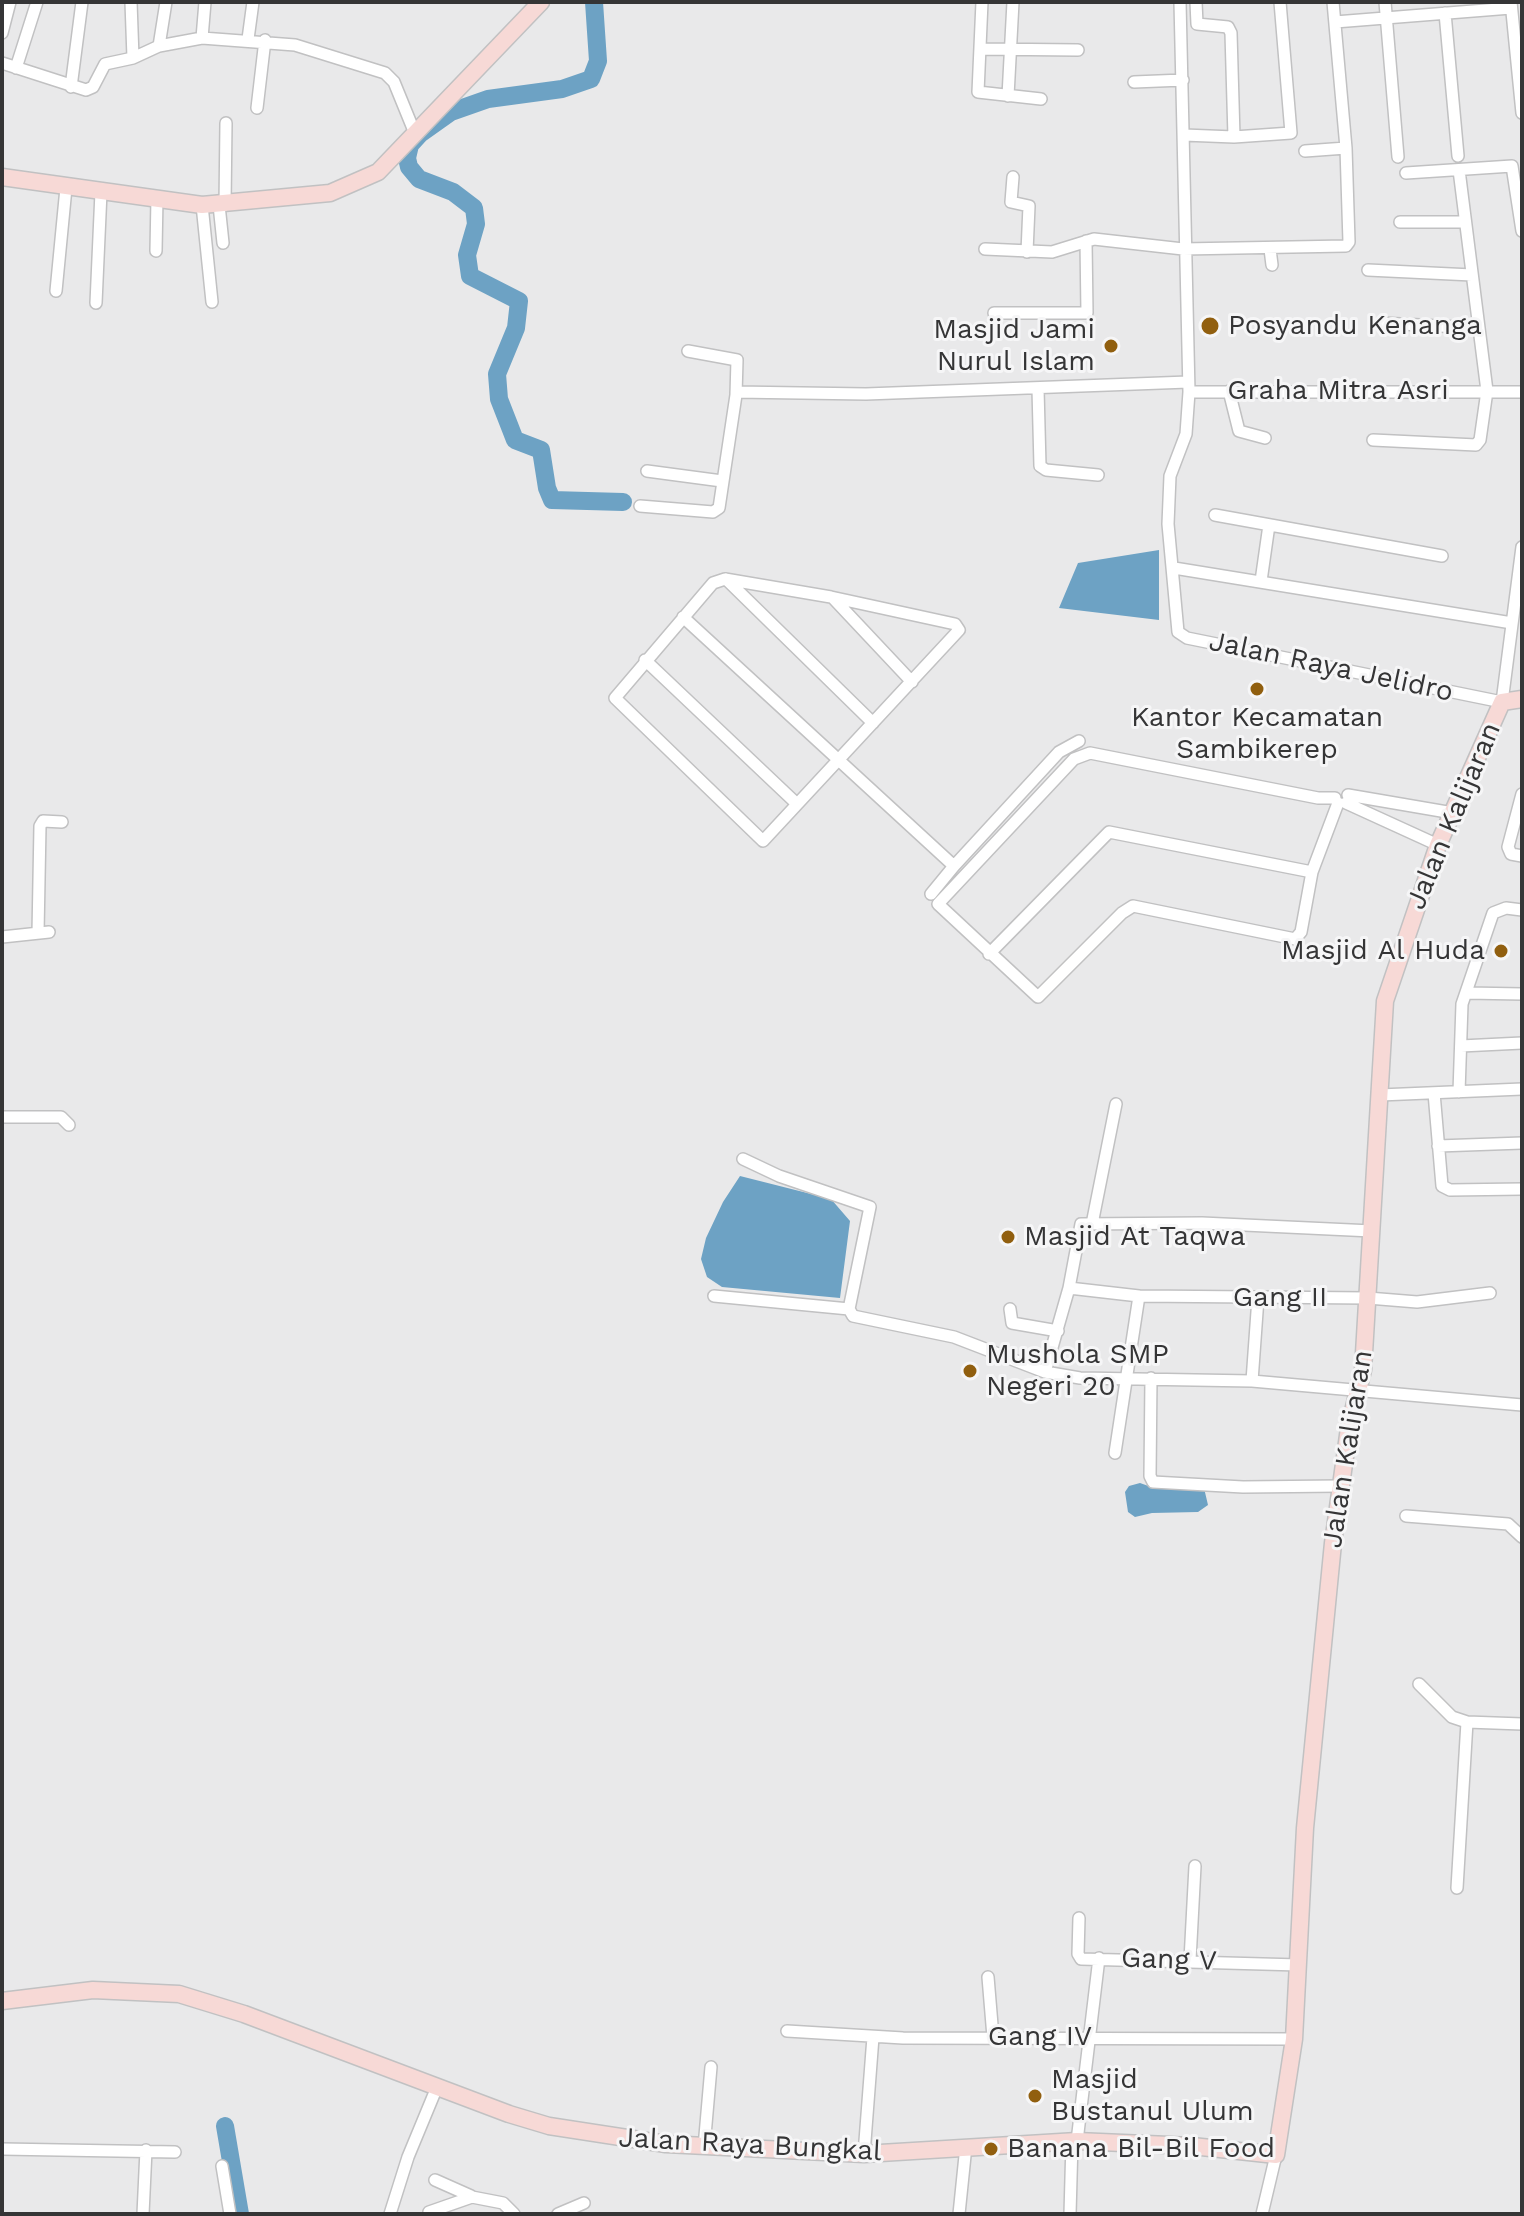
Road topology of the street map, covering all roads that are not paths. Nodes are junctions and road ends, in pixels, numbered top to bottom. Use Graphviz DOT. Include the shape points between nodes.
graph roads {
  1 [pos="10,2"];
  2 [pos="37,2"];
  3 [pos="82,2"];
  4 [pos="131,2"];
  5 [pos="166,2"];
  6 [pos="205,2"];
  7 [pos="253,2"];
  8 [pos="541,2"];
  9 [pos="982,2"];
  10 [pos="1013,2"];
  11 [pos="1180,2"];
  12 [pos="1196,2"];
  13 [pos="1280,2"];
  14 [pos="1333,2"];
  15 [pos="1385,2"];
  16 [pos="1511,5"];
  17 [pos="1445,13"];
  18 [pos="1386,18"];
  19 [pos="1335,22"];
  20 [pos="2,33"];
  21 [pos="202,38"];
  22 [pos="248,39"];
  23 [pos="265,40"];
  24 [pos="159,46"];
  25 [pos="981,49"];
  26 [pos="1078,50"];
  27 [pos="1008,51"];
  28 [pos="133,58"];
  29 [pos="2,63"];
  30 [pos="16,68"];
  31 [pos="1183,80"];
  32 [pos="1134,82"];
  33 [pos="71,87"];
  34 [pos="1008,96"];
  35 [pos="1041,99"];
  36 [pos="257,108"];
  37 [pos="1522,113"];
  38 [pos="226,123"];
  39 [pos="414,131"];
  40 [pos="1184,135"];
  41 [pos="1234,137"];
  42 [pos="1346,148"];
  43 [pos="1305,151"];
  44 [pos="1458,156"];
  45 [pos="1398,157"];
  46 [pos="1459,170"];
  47 [pos="1406,173"];
  48 [pos="2,177"];
  49 [pos="1013,177"];
  50 [pos="66,188"];
  51 [pos="101,192"];
  52 [pos="157,198"];
  53 [pos="215,205"];
  54 [pos="1400,222"];
  55 [pos="1465,222"];
  56 [pos="1522,231"];
  57 [pos="1086,241"];
  58 [pos="223,243"];
  59 [pos="985,249"];
  60 [pos="1183,249"];
  61 [pos="1270,249"];
  62 [pos="156,251"];
  63 [pos="1027,252"];
  64 [pos="1272,265"];
  65 [pos="1368,270"];
  66 [pos="1472,275"];
  67 [pos="56,291"];
  68 [pos="212,302"];
  69 [pos="96,303"];
  70 [pos="994,313"];
  71 [pos="1381,323"];
  72 [pos="1479,328"];
  73 [pos="688,351"];
  74 [pos="1188,387"];
  75 [pos="1038,389"];
  76 [pos="1229,391"];
  77 [pos="1487,391"];
  78 [pos="736,392"];
  79 [pos="1522,392"];
  80 [pos="1265,438"];
  81 [pos="1373,440"];
  82 [pos="647,471"];
  83 [pos="1098,475"];
  84 [pos="722,481"];
  85 [pos="640,506"];
  86 [pos="1215,515"];
  87 [pos="1269,525"];
  88 [pos="1522,547"];
  89 [pos="1442,556"];
  90 [pos="1174,568"];
  91 [pos="725,579"];
  92 [pos="1261,581"];
  93 [pos="831,597"];
  94 [pos="683,617"];
  95 [pos="1512,623"];
  96 [pos="645,660"];
  97 [pos="912,682"];
  98 [pos="1522,699"];
  99 [pos="1502,702"];
  100 [pos="873,723"];
  101 [pos="1079,741"];
  102 [pos="838,761"];
  103 [pos="1522,794"];
  104 [pos="1342,800"];
  105 [pos="797,804"];
  106 [pos="1011,804"];
  107 [pos="1453,813"];
  108 [pos="1021,814"];
  109 [pos="62,822"];
  110 [pos="1438,845"];
  111 [pos="1522,856"];
  112 [pos="954,866"];
  113 [pos="1312,872"];
  114 [pos="931,894"];
  115 [pos="1522,910"];
  116 [pos="2,937"];
  117 [pos="989,954"];
  118 [pos="1467,993"];
  119 [pos="1522,994"];
  120 [pos="1522,1043"];
  121 [pos="1461,1046"];
  122 [pos="1522,1089"];
  123 [pos="1459,1092"];
  124 [pos="1434,1093"];
  125 [pos="1380,1095"];
  126 [pos="1116,1104"];
  127 [pos="2,1117"];
  128 [pos="69,1125"];
  129 [pos="1522,1143"];
  130 [pos="1438,1146"];
  131 [pos="743,1159"];
  132 [pos="1522,1189"];
  133 [pos="1092,1224"];
  134 [pos="1372,1231"];
  135 [pos="1069,1288"];
  136 [pos="1490,1293"];
  137 [pos="714,1296"];
  138 [pos="1139,1296"];
  139 [pos="1258,1298"];
  140 [pos="1368,1298"];
  141 [pos="849,1309"];
  142 [pos="1010,1309"];
  143 [pos="1058,1331"];
  144 [pos="1045,1372"];
  145 [pos="1151,1378"];
  146 [pos="1125,1379"];
  147 [pos="1252,1381"];
  148 [pos="1357,1392"];
  149 [pos="1522,1405"];
  150 [pos="1115,1453"];
  151 [pos="1340,1486"];
  152 [pos="1406,1516"];
  153 [pos="1522,1537"];
  154 [pos="1419,1684"];
  155 [pos="1467,1722"];
  156 [pos="1522,1724"];
  157 [pos="1195,1866"];
  158 [pos="1457,1888"];
  159 [pos="1079,1918"];
  160 [pos="1099,1958"];
  161 [pos="1190,1960"];
  162 [pos="1299,1965"];
  163 [pos="988,1977"];
  164 [pos="2,2001"];
  165 [pos="787,2031"];
  166 [pos="1090,2036"];
  167 [pos="873,2037"];
  168 [pos="993,2037"];
  169 [pos="1294,2039"];
  170 [pos="711,2067"];
  171 [pos="437,2087"];
  172 [pos="1074,2141"];
  173 [pos="966,2146"];
  174 [pos="704,2147"];
  175 [pos="2,2149"];
  176 [pos="146,2150"];
  177 [pos="175,2152"];
  178 [pos="864,2154"];
  179 [pos="1276,2155"];
  180 [pos="222,2166"];
  181 [pos="435,2180"];
  182 [pos="472,2197"];
  183 [pos="584,2203"];
  184 [pos="429,2212"];
  185 [pos="143,2214"];
  186 [pos="230,2214"];
  187 [pos="390,2214"];
  188 [pos="514,2214"];
  189 [pos="558,2214"];
  190 [pos="959,2214"];
  191 [pos="1070,2214"];
  192 [pos="1262,2214"];
  1 -- 20 [label="street"];
  2 -- 30 [label="street"];
  3 -- 33 [label="street"];
  4 -- 28 [label="street"];
  5 -- 24 [label="street"];
  6 -- 21 [label="street"];
  7 -- 22 [label="street"];
  8 -- 39 [label="street"];
  9 -- 25 [label="street"];
  10 -- 27 [label="street"];
  11 -- 31 [label="street"];
  12 -- 41 [label="street" via="1197,24 1228,27 1231,33"];
  13 -- 41 [label="street" via="1292,130"];
  14 -- 19 [label="street"];
  15 -- 18 [label="street"];
  16 -- 17 [label="street"];
  16 -- 37 [label="street"];
  17 -- 18 [label="street"];
  17 -- 44 [label="street"];
  18 -- 19 [label="street"];
  18 -- 45 [label="street"];
  19 -- 42 [label="street"];
  21 -- 22 [label="street"];
  21 -- 24 [label="street"];
  22 -- 23 [label="street"];
  23 -- 36 [label="street"];
  23 -- 39 [label="street" via="385,73 394,82"];
  24 -- 28 [label="street"];
  25 -- 27 [label="street"];
  25 -- 34 [label="street" via="978,92"];
  26 -- 27 [label="street"];
  27 -- 34 [label="street"];
  28 -- 33 [label="street" via="105,64 89,90"];
  29 -- 30 [label="street"];
  30 -- 33 [label="street"];
  31 -- 32 [label="street"];
  31 -- 40 [label="street"];
  34 -- 35 [label="street"];
  38 -- 53 [label="street"];
  39 -- 53 [label="street" via="378,172 354,185 316,196"];
  40 -- 41 [label="street"];
  40 -- 60 [label="street"];
  42 -- 43 [label="street"];
  42 -- 61 [label="street" via="1349,242 1342,249"];
  46 -- 47 [label="street"];
  46 -- 55 [label="street, Graha Mitra Asri"];
  46 -- 56 [label="street" via="1512,166"];
  48 -- 50 [label="street"];
  49 -- 63 [label="street" via="1011,203 1029,206"];
  50 -- 51 [label="street"];
  50 -- 67 [label="street"];
  51 -- 52 [label="street"];
  51 -- 69 [label="street"];
  52 -- 53 [label="street"];
  52 -- 62 [label="street"];
  53 -- 58 [label="street"];
  53 -- 68 [label="street"];
  54 -- 55 [label="street"];
  55 -- 66 [label="street, Graha Mitra Asri"];
  57 -- 60 [label="street"];
  57 -- 63 [label="street" via="1056,252"];
  57 -- 70 [label="street" via="1087,313"];
  59 -- 63 [label="street"];
  60 -- 61 [label="street"];
  60 -- 74 [label="street"];
  61 -- 64 [label="street"];
  65 -- 66 [label="street"];
  66 -- 72 [label="street, Graha Mitra Asri"];
  71 -- 72 [label="street"];
  72 -- 77 [label="street, Graha Mitra Asri"];
  73 -- 78 [label="street" via="735,357"];
  74 -- 75 [label="street, Graha Mitra Asri"];
  74 -- 76 [label="street, Graha Mitra Asri"];
  74 -- 90 [label="street" via="1186,434 1169,484"];
  75 -- 78 [label="street, Graha Mitra Asri"];
  75 -- 83 [label="street" via="1040,466"];
  76 -- 77 [label="street, Graha Mitra Asri"];
  76 -- 80 [label="street" via="1239,431"];
  77 -- 79 [label="street, Graha Mitra Asri"];
  77 -- 81 [label="street, Graha Mitra Asri" via="1478,444"];
  78 -- 84 [label="street"];
  82 -- 84 [label="street"];
  84 -- 85 [label="street" via="719,508 713,512"];
  86 -- 87 [label="street"];
  87 -- 89 [label="street"];
  87 -- 92 [label="street"];
  88 -- 95 [label="street"];
  90 -- 92 [label="street"];
  90 -- 99 [label="street, Jalan Raya Jelidro" via="1177,630 1187,638"];
  91 -- 93 [label="street"];
  91 -- 94 [label="street" via="713,583"];
  91 -- 100 [label="street"];
  92 -- 95 [label="street"];
  93 -- 97 [label="street"];
  93 -- 97 [label="street" via="957,625 958,633"];
  94 -- 96 [label="street"];
  94 -- 102 [label="street"];
  95 -- 99 [label="street"];
  96 -- 105 [label="street"];
  96 -- 105 [label="street" via="616,694 624,710 763,841"];
  97 -- 100 [label="street"];
  98 -- 99 [label="street, Jalan Raya Jelidro"];
  99 -- 107 [label="street, Jalan Kalijaran"];
  100 -- 102 [label="street"];
  101 -- 106 [label="street" via="1059,752"];
  102 -- 105 [label="street"];
  102 -- 112 [label="street"];
  103 -- 111 [label="street" via="1508,847 1511,854"];
  104 -- 107 [label="street"];
  104 -- 108 [label="street" via="1090,753 1074,759"];
  104 -- 110 [label="street"];
  104 -- 113 [label="street"];
  106 -- 108 [label="street"];
  106 -- 112 [label="street"];
  107 -- 110 [label="street, Jalan Kalijaran"];
  108 -- 117 [label="street" via="939,900 940,909"];
  109 -- 116 [label="street" via="43,821 40,826 44,932"];
  110 -- 125 [label="street, Jalan Kalijaran" via="1387,991"];
  112 -- 114 [label="street"];
  113 -- 117 [label="street" via="1109,832"];
  113 -- 117 [label="street" via="1301,932 1295,939 1133,906 1038,997"];
  115 -- 118 [label="street" via="1493,913"];
  118 -- 119 [label="street"];
  118 -- 121 [label="street"];
  120 -- 121 [label="street"];
  121 -- 123 [label="street"];
  122 -- 123 [label="street"];
  123 -- 124 [label="street"];
  124 -- 125 [label="street"];
  124 -- 130 [label="street"];
  125 -- 134 [label="street, Jalan Kalijaran"];
  126 -- 133 [label="street"];
  127 -- 128 [label="street" via="61,1117"];
  129 -- 130 [label="street"];
  130 -- 132 [label="street" via="1442,1186"];
  131 -- 141 [label="street" via="870,1207"];
  133 -- 134 [label="street"];
  133 -- 135 [label="street" via="1081,1224"];
  134 -- 140 [label="street, Jalan Kalijaran"];
  135 -- 138 [label="street, Gang II"];
  135 -- 143 [label="street"];
  136 -- 140 [label="street, Gang II" via="1417,1302"];
  137 -- 141 [label="street"];
  138 -- 139 [label="street, Gang II"];
  138 -- 146 [label="street"];
  139 -- 140 [label="street, Gang II"];
  139 -- 147 [label="street"];
  140 -- 148 [label="street, Jalan Kalijaran"];
  141 -- 144 [label="street" via="853,1316 954,1337"];
  142 -- 143 [label="street" via="1012,1323"];
  143 -- 144 [label="street"];
  144 -- 146 [label="street"];
  145 -- 146 [label="street"];
  145 -- 147 [label="street"];
  145 -- 151 [label="street" via="1153,1482"];
  146 -- 150 [label="street"];
  147 -- 148 [label="street"];
  148 -- 149 [label="street"];
  148 -- 151 [label="street, Jalan Kalijaran"];
  151 -- 162 [label="street, Jalan Kalijaran" via="1306,1814"];
  152 -- 153 [label="street" via="1501,1522"];
  154 -- 155 [label="street" via="1444,1711"];
  155 -- 156 [label="street"];
  155 -- 158 [label="street"];
  157 -- 161 [label="street"];
  159 -- 160 [label="street, Gang V" via="1079,1957"];
  160 -- 161 [label="street, Gang V"];
  160 -- 166 [label="street"];
  161 -- 162 [label="street, Gang V"];
  162 -- 169 [label="street, Jalan Kalijaran"];
  163 -- 168 [label="street"];
  164 -- 171 [label="street, Jalan Raya Bungkal" via="84,1990 179,1994"];
  165 -- 167 [label="street, Gang IV"];
  166 -- 168 [label="street, Gang IV"];
  166 -- 169 [label="street, Gang IV"];
  166 -- 172 [label="street"];
  167 -- 168 [label="street, Gang IV"];
  167 -- 178 [label="street"];
  169 -- 179 [label="street, Jalan Kalijaran"];
  170 -- 174 [label="street"];
  171 -- 174 [label="street, Jalan Raya Bungkal" via="549,2126"];
  171 -- 187 [label="street"];
  172 -- 173 [label="street, Jalan Raya Bungkal"];
  172 -- 179 [label="street, Jalan Raya Bungkal"];
  172 -- 191 [label="street"];
  173 -- 178 [label="street, Jalan Raya Bungkal"];
  173 -- 190 [label="street"];
  174 -- 178 [label="street, Jalan Raya Bungkal"];
  175 -- 176 [label="street"];
  176 -- 177 [label="street"];
  176 -- 185 [label="street"];
  179 -- 192 [label="street, Jalan Kalijaran"];
  180 -- 186 [label="street"];
  181 -- 182 [label="street"];
  182 -- 184 [label="street"];
  182 -- 188 [label="street" via="503,2203"];
  183 -- 189 [label="street"];
}
